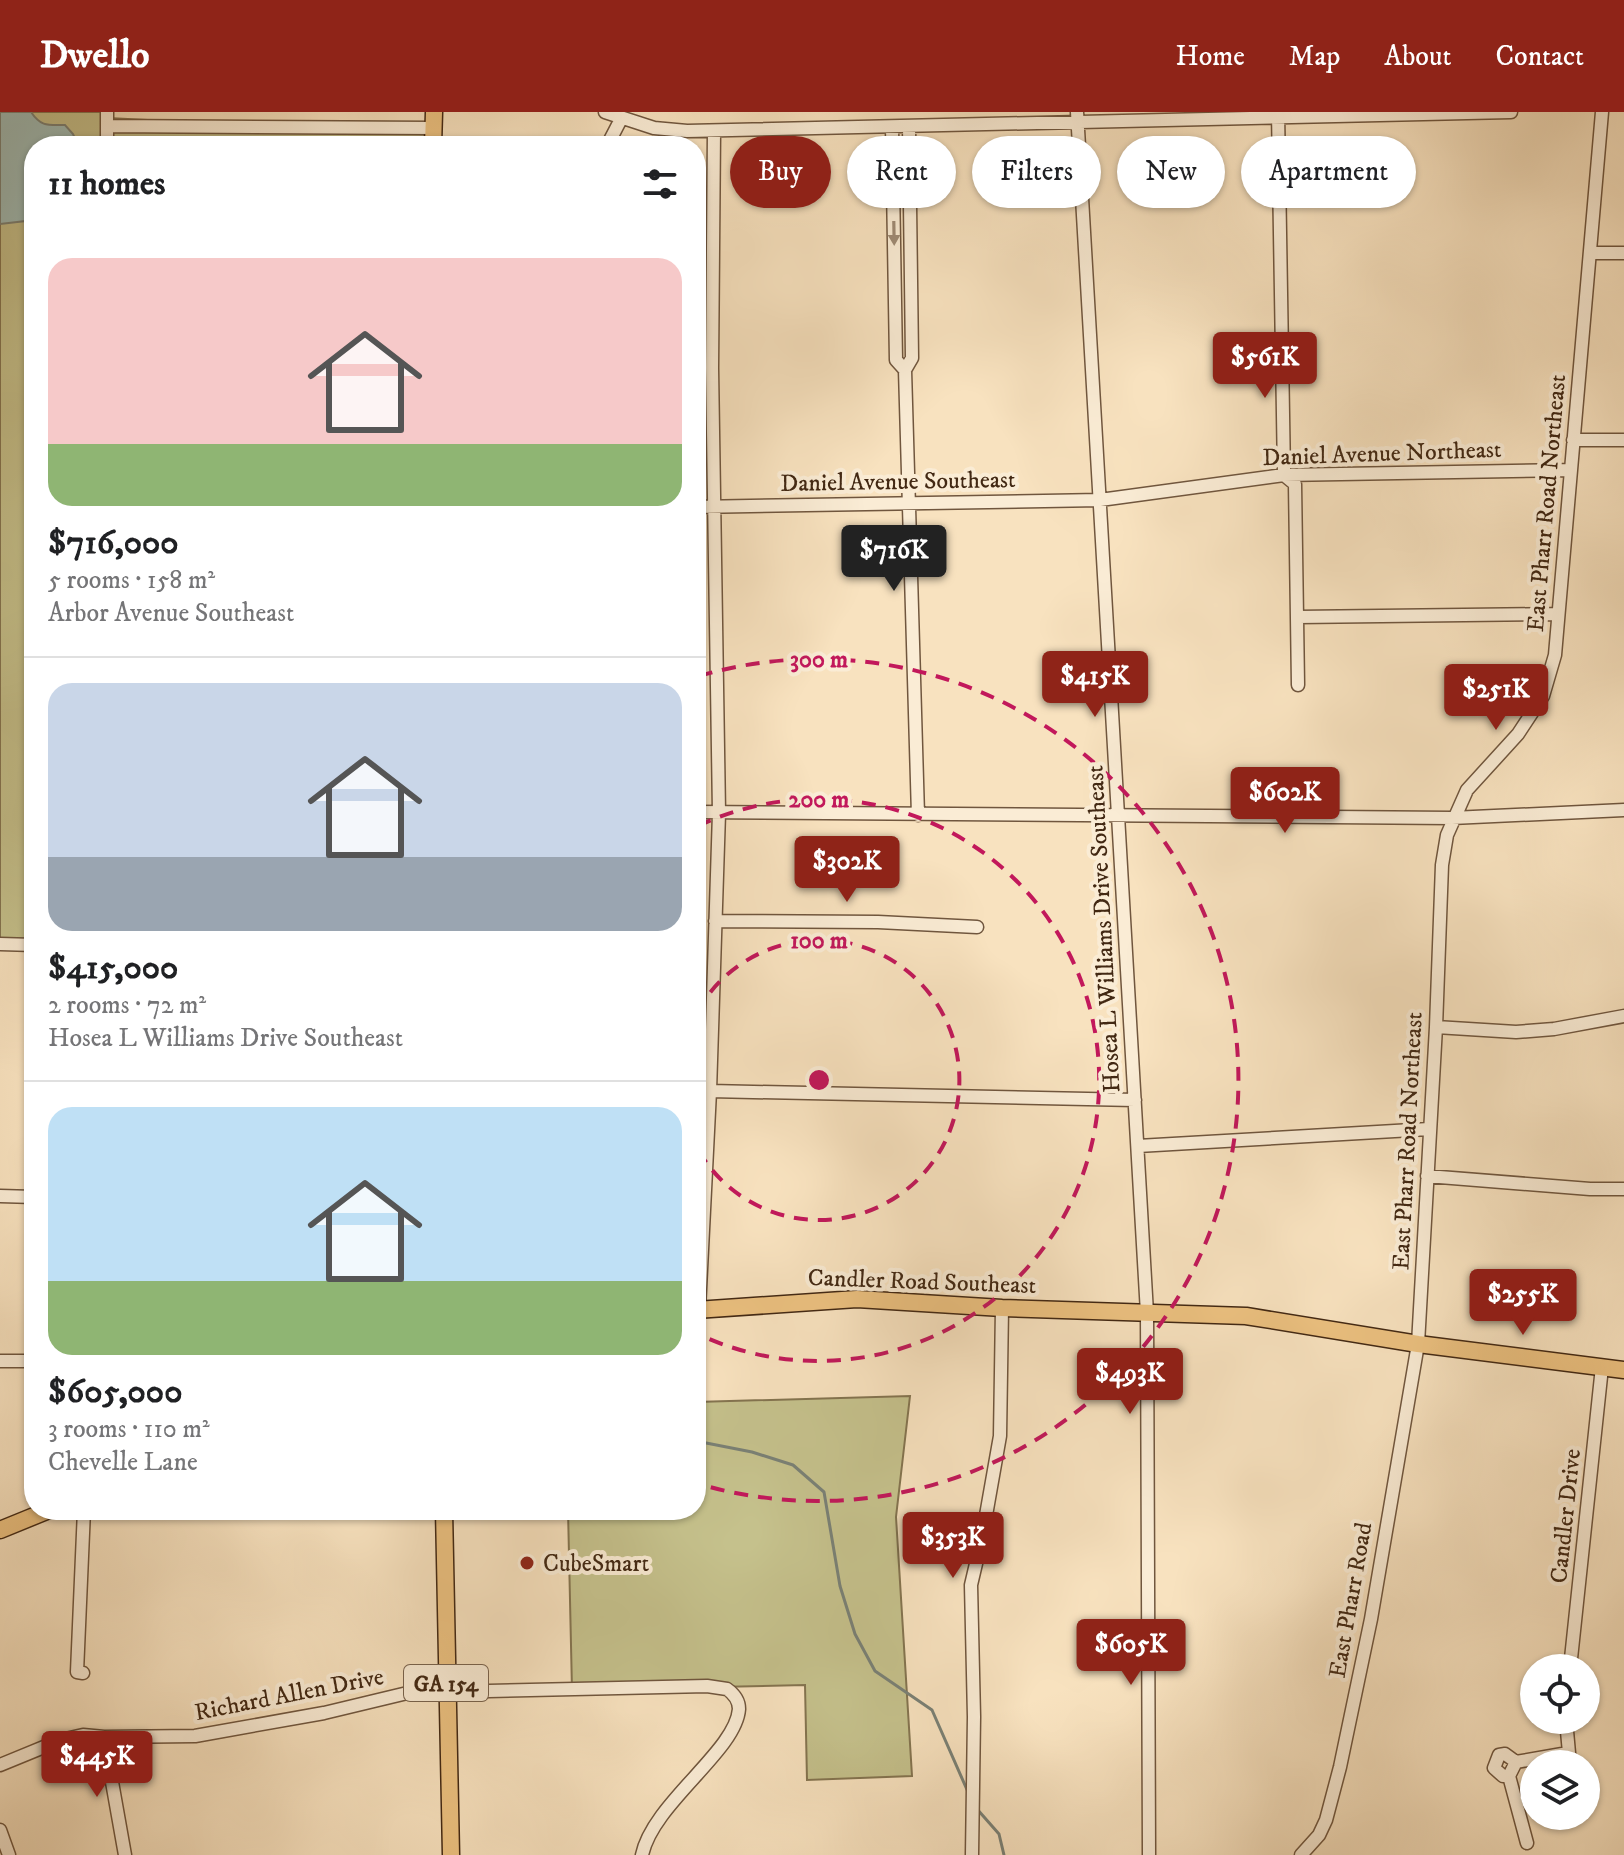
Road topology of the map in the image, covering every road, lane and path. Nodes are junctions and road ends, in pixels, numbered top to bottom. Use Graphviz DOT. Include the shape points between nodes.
graph roads {
  1 [pos="107,112"];
  2 [pos="605,112"];
  3 [pos="1511,112"];
  4 [pos="1602,112"];
  5 [pos="1278,115"];
  6 [pos="1077,118"];
  7 [pos="621,119"];
  8 [pos="434,120"];
  9 [pos="107,126"];
  10 [pos="909,126"];
  11 [pos="892,127"];
  12 [pos="714,131"];
  13 [pos="107,136"];
  14 [pos="612,136"];
  15 [pos="1591,253"];
  16 [pos="1624,253"];
  17 [pos="905,370"];
  18 [pos="1573,440"];
  19 [pos="1624,440"];
  20 [pos="1570,470"];
  21 [pos="1284,475"];
  22 [pos="1100,500"];
  23 [pos="909,503"];
  24 [pos="706,506"];
  25 [pos="713,506"];
  26 [pos="1558,614"];
  27 [pos="1298,617"];
  28 [pos="1298,685"];
  29 [pos="1624,810"];
  30 [pos="706,812"];
  31 [pos="719,813"];
  32 [pos="1118,814"];
  33 [pos="918,815"];
  34 [pos="1452,818"];
  35 [pos="715,921"];
  36 [pos="977,927"];
  37 [pos="0,944"];
  38 [pos="24,945"];
  39 [pos="1624,1016"];
  40 [pos="1436,1027"];
  41 [pos="710,1091"];
  42 [pos="1135,1100"];
  43 [pos="1429,1129"];
  44 [pos="1138,1146"];
  45 [pos="706,1164"];
  46 [pos="1427,1176"];
  47 [pos="1624,1189"];
  48 [pos="0,1196"];
  49 [pos="24,1197"];
  50 [pos="1002,1308"];
  51 [pos="706,1309"];
  52 [pos="1147,1313"];
  53 [pos="1418,1344"];
  54 [pos="0,1361"];
  55 [pos="24,1361"];
  56 [pos="1602,1367"];
  57 [pos="1624,1370"];
  58 [pos="24,1520"];
  59 [pos="84,1520"];
  60 [pos="444,1520"];
  61 [pos="0,1530"];
  62 [pos="1571,1654"];
  63 [pos="83,1673"];
  64 [pos="446,1692"];
  65 [pos="104,1737"];
  66 [pos="1516,1762"];
  67 [pos="1520,1762"];
  68 [pos="0,1765"];
  69 [pos="1509,1776"];
  70 [pos="0,1830"];
  71 [pos="1527,1843"];
  72 [pos="9,1855"];
  73 [pos="125,1855"];
  74 [pos="451,1855"];
  75 [pos="642,1855"];
  76 [pos="972,1855"];
  77 [pos="1149,1855"];
  78 [pos="1301,1855"];
  1 -- 9 [label="street"];
  2 -- 7 [label="street"];
  3 -- 5 [label="street"];
  4 -- 15 [label="street, East Pharr Road Northeast"];
  5 -- 6 [label="street"];
  5 -- 21 [label="street"];
  6 -- 10 [label="street"];
  6 -- 22 [label="street, Hosea L Williams Drive Southeast"];
  7 -- 12 [label="street" via="654,128"];
  7 -- 14 [label="street"];
  8 -- 9 [label="street"];
  9 -- 13 [label="street"];
  10 -- 11 [label="street"];
  10 -- 17 [label="street" via="912,358"];
  11 -- 12 [label="street"];
  11 -- 17 [label="street, one-way" via="896,360"];
  12 -- 25 [label="street"];
  15 -- 16 [label="street"];
  15 -- 18 [label="street, East Pharr Road Northeast"];
  17 -- 23 [label="street"];
  18 -- 19 [label="street"];
  18 -- 20 [label="street, East Pharr Road Northeast"];
  20 -- 21 [label="street, Daniel Avenue Northeast"];
  20 -- 26 [label="street, East Pharr Road Northeast"];
  21 -- 22 [label="street, Daniel Avenue Northeast"];
  21 -- 27 [label="street" via="1295,484"];
  22 -- 23 [label="street, Daniel Avenue Southeast"];
  22 -- 32 [label="street, Hosea L Williams Drive Southeast"];
  23 -- 25 [label="street, Daniel Avenue Southeast"];
  23 -- 33 [label="street"];
  24 -- 25 [label="street, Daniel Avenue Southeast"];
  25 -- 31 [label="street"];
  26 -- 27 [label="street"];
  26 -- 34 [label="street, East Pharr Road Northeast" via="1555,655 1543,696 1518,734 1467,790"];
  27 -- 28 [label="street"];
  29 -- 34 [label="street"];
  30 -- 31 [label="street"];
  31 -- 33 [label="street"];
  31 -- 35 [label="street"];
  32 -- 33 [label="street"];
  32 -- 34 [label="street"];
  32 -- 42 [label="street, Hosea L Williams Drive Southeast"];
  34 -- 40 [label="street, East Pharr Road Northeast" via="1442,865"];
  35 -- 36 [label="street"];
  35 -- 41 [label="street"];
  37 -- 38 [label="street"];
  39 -- 40 [label="street" via="1516,1032"];
  40 -- 43 [label="street, East Pharr Road Northeast"];
  41 -- 42 [label="street"];
  41 -- 45 [label="street"];
  42 -- 44 [label="street, Hosea L Williams Drive Southeast"];
  43 -- 44 [label="street"];
  43 -- 46 [label="street, East Pharr Road Northeast"];
  44 -- 52 [label="street, Hosea L Williams Drive Southeast"];
  46 -- 47 [label="street"];
  46 -- 53 [label="street, East Pharr Road Northeast"];
  48 -- 49 [label="street"];
  50 -- 51 [label="main road, Candler Road Southeast" via="857,1299"];
  50 -- 52 [label="main road, Candler Road Southeast"];
  50 -- 76 [label="street" via="1000,1436 971,1585"];
  52 -- 53 [label="main road, Candler Road Southeast" via="1246,1316"];
  52 -- 77 [label="street, Hosea L Williams Drive Southeast"];
  53 -- 56 [label="main road, Candler Road Southeast"];
  53 -- 78 [label="street, East Pharr Road" via="1346,1742 1326,1820"];
  54 -- 55 [label="street"];
  56 -- 57 [label="main road, Candler Road Southeast"];
  56 -- 62 [label="street, Candler Drive"];
  58 -- 61 [label="main road"];
  59 -- 63 [label="street" via="77,1672"];
  60 -- 64 [label="main road, GA 154"];
  64 -- 65 [label="street, Richard Allen Drive" via="424,1689 195,1736"];
  64 -- 74 [label="main road, GA 154"];
  64 -- 75 [label="street, Richard Allen Drive" via="727,1689 738,1702 732,1729 663,1814"];
  65 -- 68 [label="street, Richard Allen Drive" via="61,1740"];
  65 -- 73 [label="street"];
  66 -- 67 [label="street"];
  66 -- 69 [label="street"];
  66 -- 69 [label="street" via="1505,1754 1495,1761 1498,1773"];
  69 -- 71 [label="street"];
  70 -- 72 [label="street"];
}
